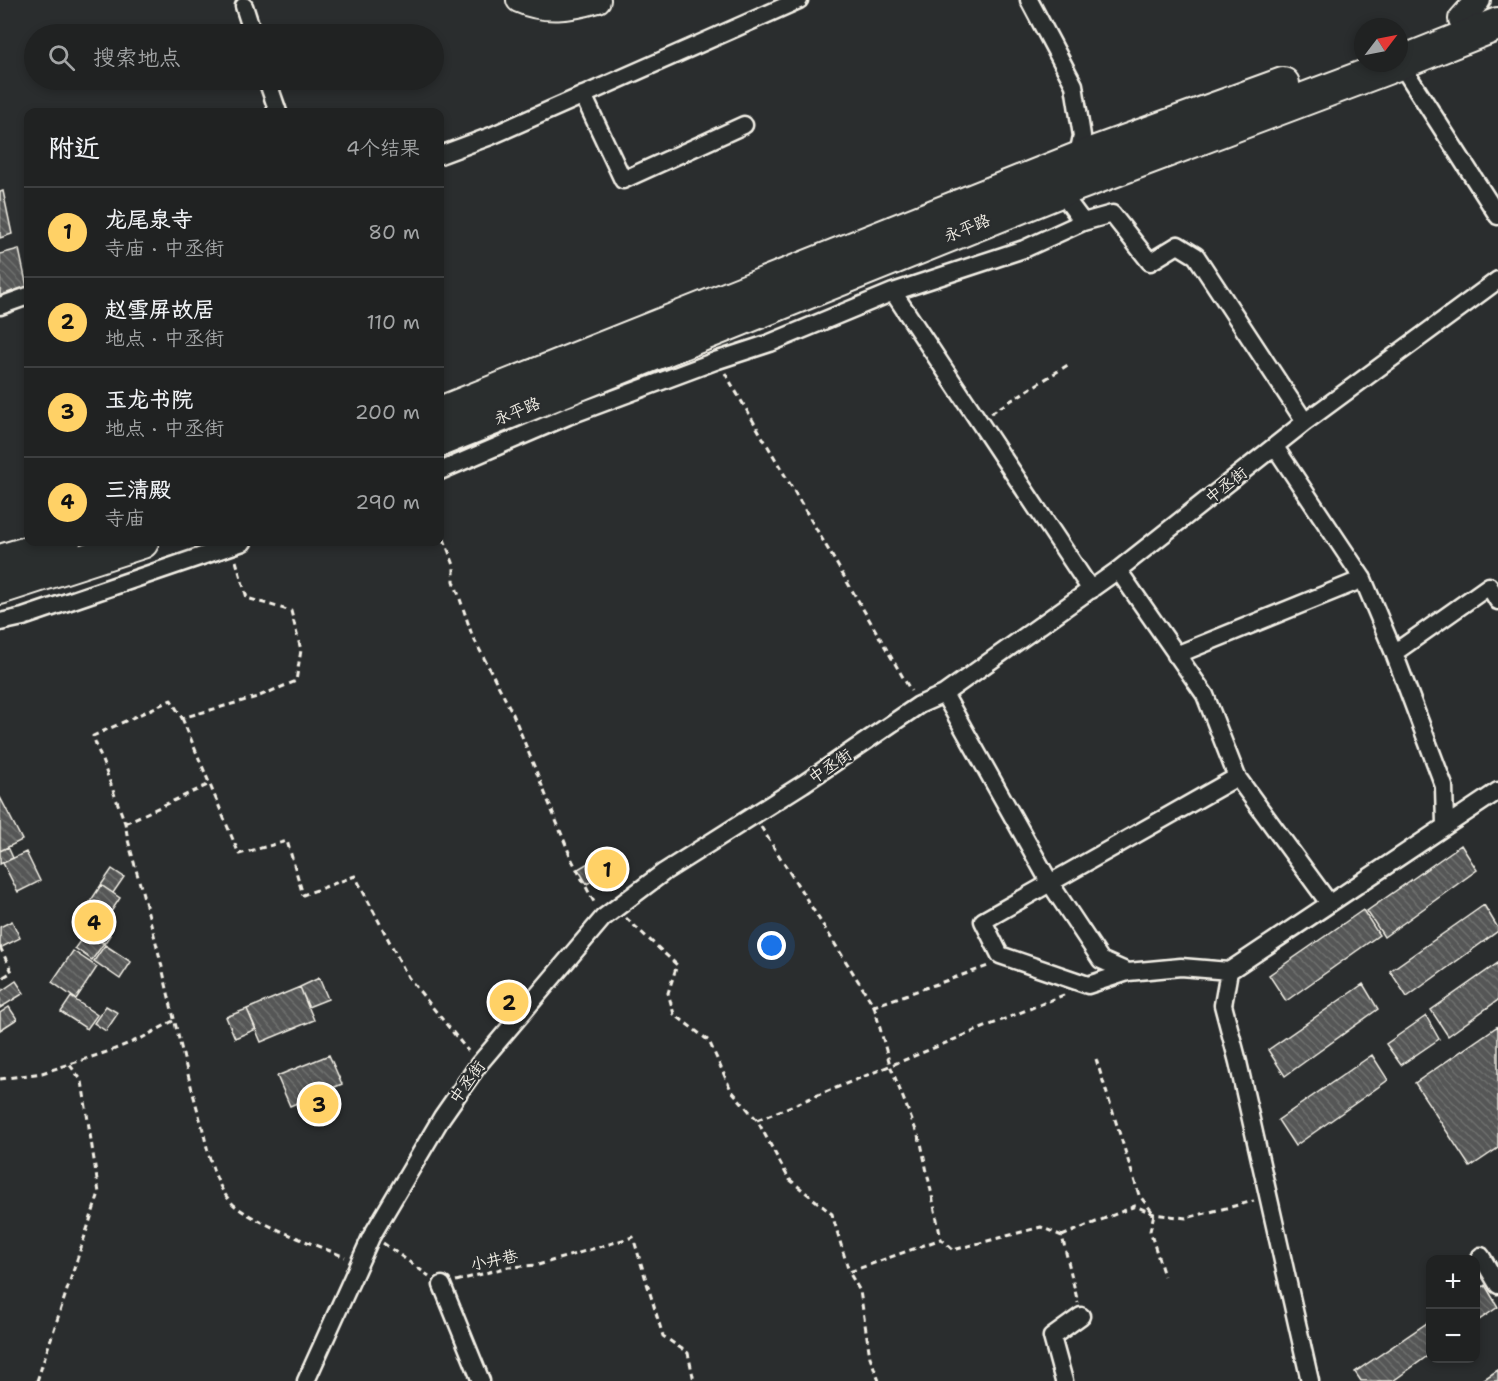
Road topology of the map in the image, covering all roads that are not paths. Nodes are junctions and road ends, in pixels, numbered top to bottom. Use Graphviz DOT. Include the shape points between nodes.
graph roads {
  1 [pos="598,0"];
  2 [pos="799,0"];
  3 [pos="1029,0"];
  4 [pos="522,1"];
  5 [pos="1498,3"];
  6 [pos="244,6"];
  7 [pos="1466,20"];
  8 [pos="250,24"];
  9 [pos="1498,24"];
  10 [pos="1498,42"];
  11 [pos="1408,49"];
  12 [pos="1354,59"];
  13 [pos="1408,66"];
  14 [pos="1354,70"];
  15 [pos="270,90"];
  16 [pos="583,95"];
  17 [pos="277,108"];
  18 [pos="744,125"];
  19 [pos="444,154"];
  20 [pos="1075,176"];
  21 [pos="1498,216"];
  22 [pos="1083,222"];
  23 [pos="1498,280"];
  24 [pos="893,292"];
  25 [pos="24,297"];
  26 [pos="0,306"];
  27 [pos="444,412"];
  28 [pos="1305,422"];
  29 [pos="444,438"];
  30 [pos="1275,447"];
  31 [pos="444,469"];
  32 [pos="51,546"];
  33 [pos="130,546"];
  34 [pos="231,546"];
  35 [pos="0,561"];
  36 [pos="1118,570"];
  37 [pos="1363,579"];
  38 [pos="0,588"];
  39 [pos="1091,590"];
  40 [pos="1498,601"];
  41 [pos="0,622"];
  42 [pos="1394,653"];
  43 [pos="1176,655"];
  44 [pos="944,694"];
  45 [pos="1237,777"];
  46 [pos="1498,791"];
  47 [pos="1445,825"];
  48 [pos="1050,883"];
  49 [pos="1329,903"];
  50 [pos="1229,971"];
  51 [pos="1128,972"];
  52 [pos="1481,1256"];
  53 [pos="442,1285"];
  54 [pos="1498,1285"];
  55 [pos="1082,1316"];
  56 [pos="306,1381"];
  57 [pos="481,1381"];
  58 [pos="1064,1381"];
  59 [pos="1310,1381"];
  1 -- 4 [label="street" via="556,9"];
  2 -- 16 [label="street"];
  3 -- 20 [label="street" via="1074,85 1082,136"];
  5 -- 7 [label="highway, 永平路"];
  6 -- 8 [label="street"];
  7 -- 9 [label="highway, 永平路"];
  7 -- 10 [label="street"];
  7 -- 11 [label="highway, 永平路"];
  12 -- 20 [label="highway, 永平路"];
  13 -- 21 [label="street"];
  14 -- 20 [label="highway, 永平路"];
  15 -- 17 [label="street"];
  16 -- 18 [label="street" via="622,180"];
  16 -- 19 [label="street"];
  20 -- 22 [label="street"];
  20 -- 27 [label="highway, 永平路"];
  20 -- 29 [label="highway, 永平路"];
  22 -- 24 [label="street" via="1024,249"];
  22 -- 28 [label="street" via="1112,214 1150,262 1178,245 1196,256"];
  23 -- 28 [label="street, 中丞街"];
  24 -- 31 [label="street" via="770,344 568,416"];
  24 -- 39 [label="street"];
  25 -- 26 [label="street"];
  28 -- 30 [label="street, 中丞街"];
  30 -- 36 [label="street, 中丞街"];
  30 -- 37 [label="street"];
  32 -- 35 [label="highway"];
  33 -- 38 [label="highway"];
  34 -- 41 [label="street"];
  36 -- 39 [label="street, 中丞街"];
  36 -- 43 [label="street"];
  37 -- 42 [label="street"];
  37 -- 43 [label="street"];
  39 -- 44 [label="street, 中丞街"];
  40 -- 42 [label="street" via="1489,586"];
  42 -- 47 [label="street" via="1444,786"];
  43 -- 45 [label="street" via="1205,694"];
  44 -- 48 [label="street"];
  44 -- 56 [label="street, 中丞街" via="919,705 664,872 609,914 479,1064 442,1117 358,1263"];
  45 -- 48 [label="street"];
  45 -- 49 [label="street"];
  46 -- 47 [label="street"];
  47 -- 49 [label="street"];
  48 -- 51 [label="street" via="1101,960"];
  48 -- 51 [label="street" via="982,921 1000,955 1088,985"];
  49 -- 50 [label="street"];
  50 -- 51 [label="street" via="1181,967"];
  50 -- 59 [label="street" via="1223,1005"];
  52 -- 54 [label="street"];
  53 -- 57 [label="street"];
  55 -- 58 [label="street" via="1052,1337"];
}
